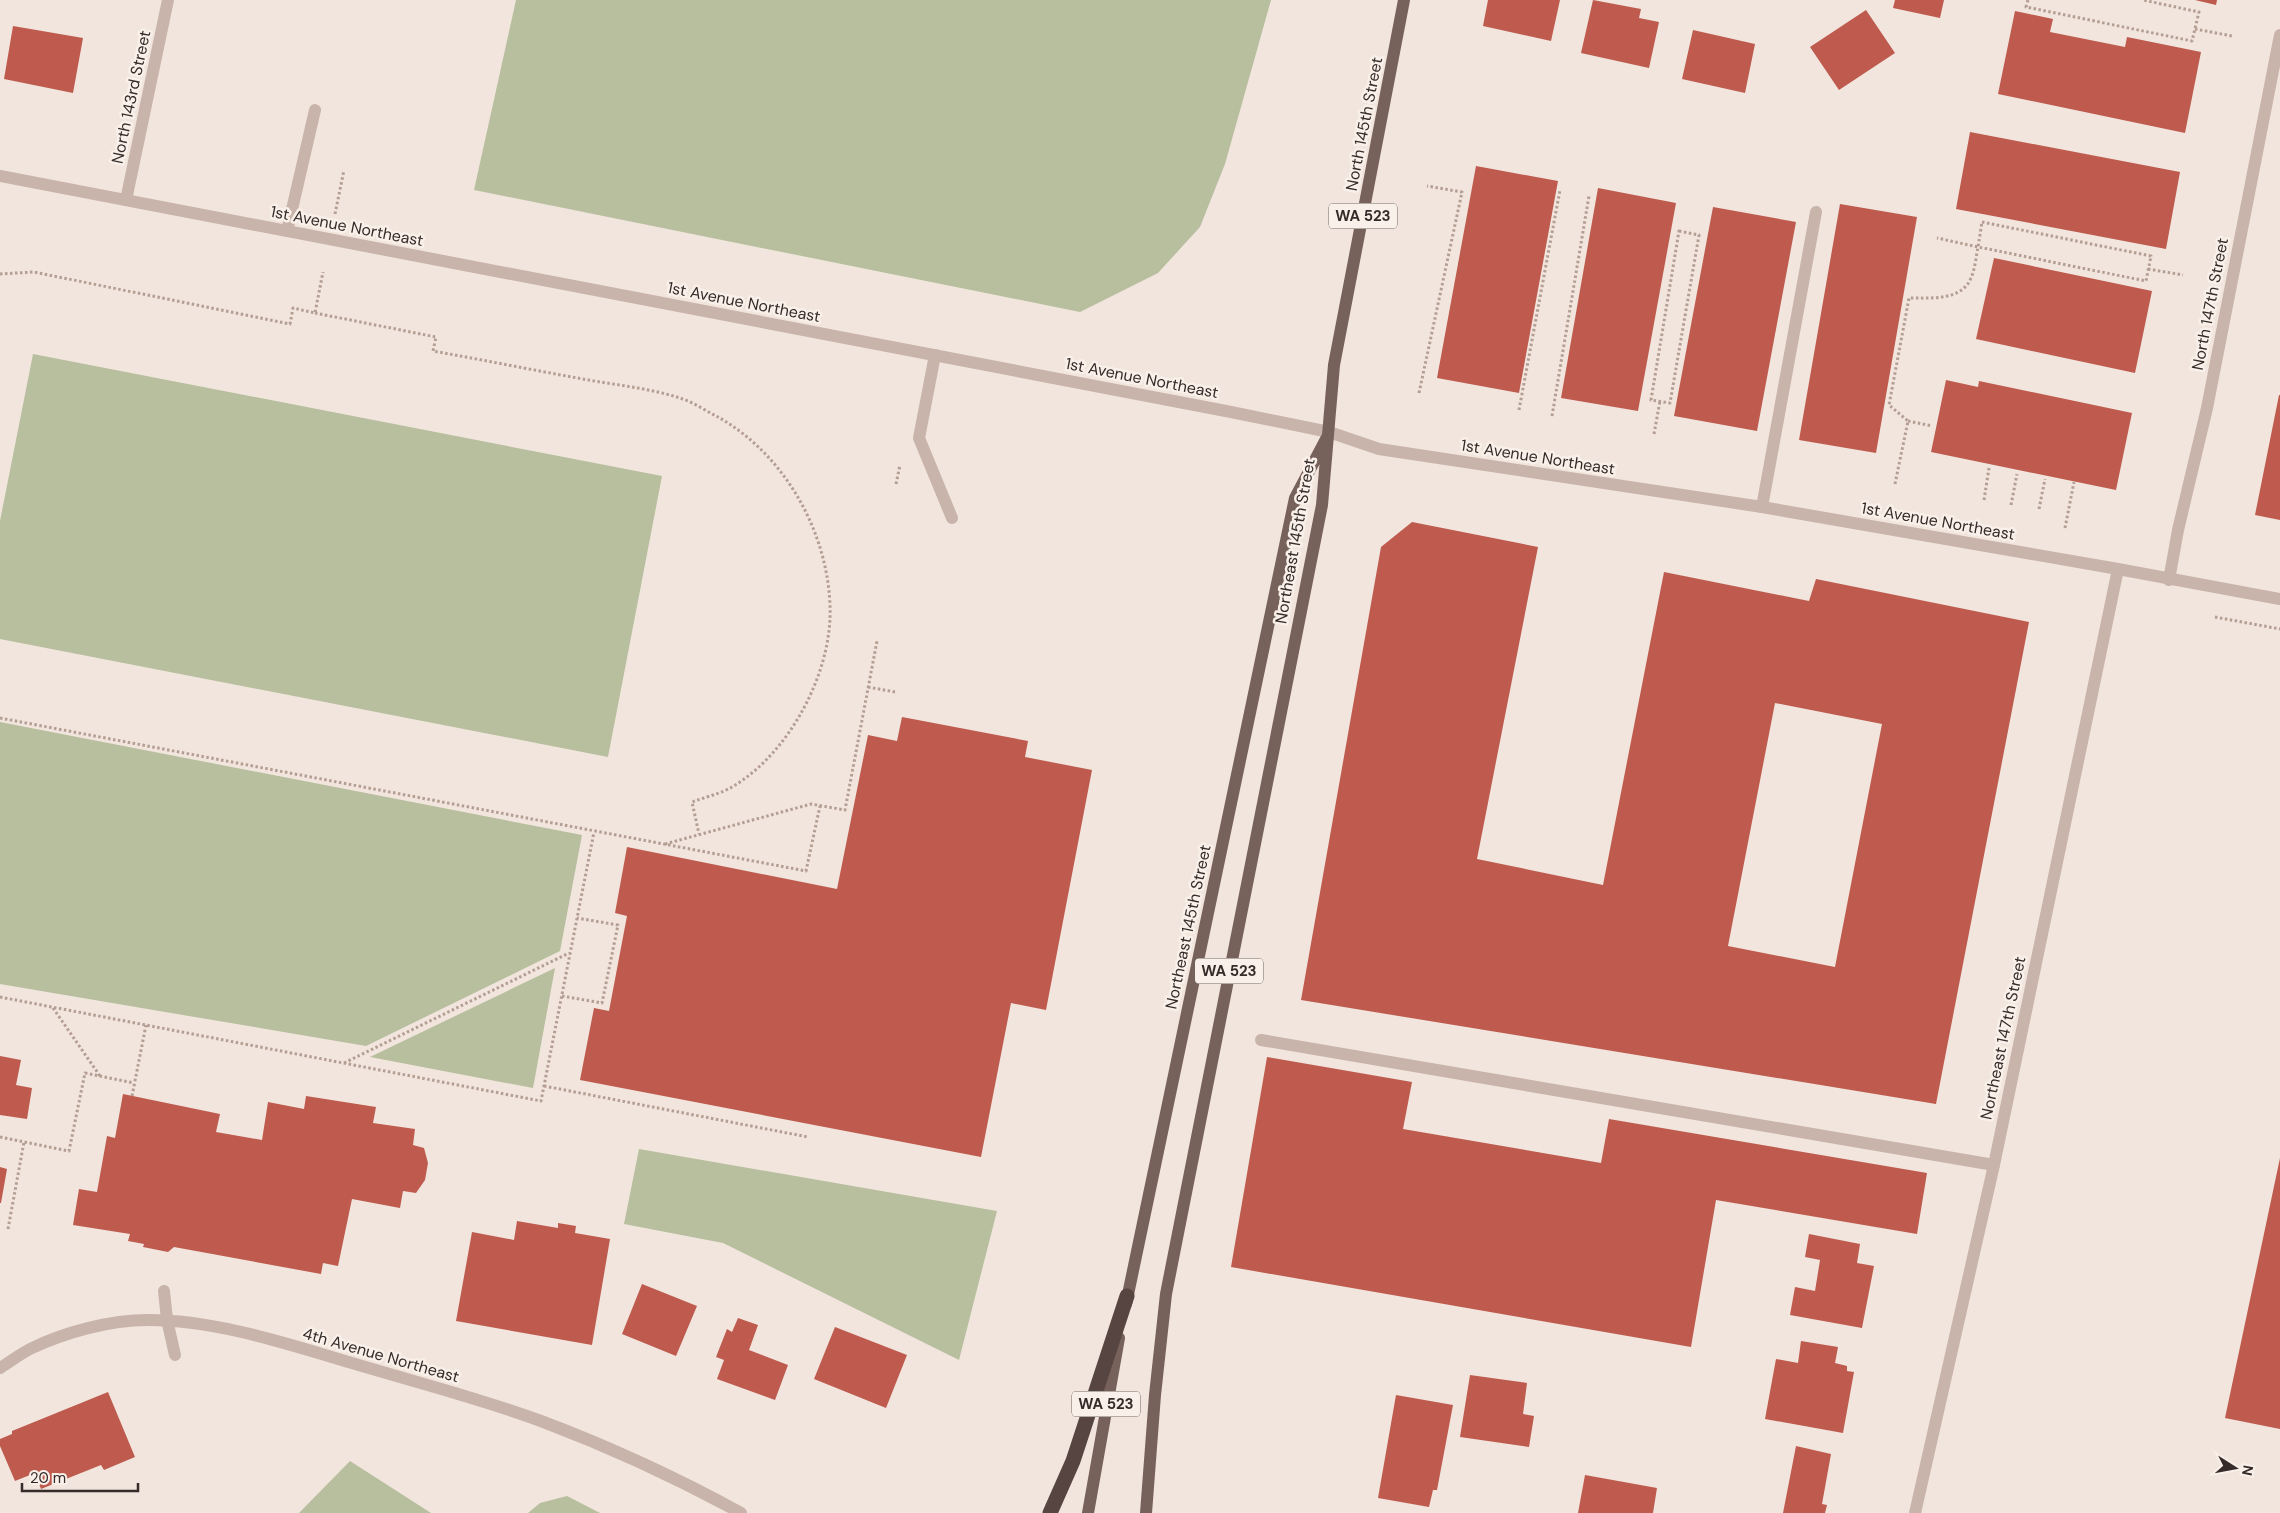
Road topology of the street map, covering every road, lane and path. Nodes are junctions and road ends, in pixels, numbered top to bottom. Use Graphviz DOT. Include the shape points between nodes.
graph roads {
  1 [pos="168,0"];
  2 [pos="1404,0"];
  3 [pos="2028,0"];
  4 [pos="2143,0"];
  5 [pos="2195,29"];
  6 [pos="2280,35"];
  7 [pos="2232,36"];
  8 [pos="315,110"];
  9 [pos="344,170"];
  10 [pos="0,176"];
  11 [pos="1426,186"];
  12 [pos="1560,190"];
  13 [pos="1590,196"];
  14 [pos="126,200"];
  15 [pos="1816,212"];
  16 [pos="334,220"];
  17 [pos="287,231"];
  18 [pos="1937,238"];
  19 [pos="1978,246"];
  20 [pos="2148,269"];
  21 [pos="323,272"];
  22 [pos="0,274"];
  23 [pos="2183,275"];
  24 [pos="316,313"];
  25 [pos="935,355"];
  26 [pos="1419,393"];
  27 [pos="1660,401"];
  28 [pos="1519,410"];
  29 [pos="1552,416"];
  30 [pos="1908,421"];
  31 [pos="1932,426"];
  32 [pos="1329,432"];
  33 [pos="1654,434"];
  34 [pos="1989,468"];
  35 [pos="2017,474"];
  36 [pos="2045,479"];
  37 [pos="2074,482"];
  38 [pos="1895,484"];
  39 [pos="1984,500"];
  40 [pos="2011,505"];
  41 [pos="1762,507"];
  42 [pos="2039,509"];
  43 [pos="952,518"];
  44 [pos="2065,528"];
  45 [pos="2118,569"];
  46 [pos="2170,580"];
  47 [pos="2280,599"];
  48 [pos="2216,617"];
  49 [pos="2280,629"];
  50 [pos="877,642"];
  51 [pos="868,687"];
  52 [pos="895,692"];
  53 [pos="0,718"];
  54 [pos="820,806"];
  55 [pos="594,832"];
  56 [pos="699,834"];
  57 [pos="662,844"];
  58 [pos="577,918"];
  59 [pos="570,952"];
  60 [pos="562,996"];
  61 [pos="0,997"];
  62 [pos="52,1007"];
  63 [pos="146,1025"];
  64 [pos="1261,1040"];
  65 [pos="343,1063"];
  66 [pos="100,1076"];
  67 [pos="134,1083"];
  68 [pos="544,1086"];
  69 [pos="132,1096"];
  70 [pos="0,1137"];
  71 [pos="808,1137"];
  72 [pos="24,1142"];
  73 [pos="1994,1165"];
  74 [pos="8,1229"];
  75 [pos="164,1291"];
  76 [pos="1127,1296"];
  77 [pos="167,1320"];
  78 [pos="175,1355"];
  79 [pos="0,1368"];
  80 [pos="741,1513"];
  81 [pos="1050,1513"];
  82 [pos="1088,1513"];
  83 [pos="1146,1513"];
  84 [pos="1915,1513"];
  1 -- 14 [label="street, North 143rd Street"];
  2 -- 32 [label="main road, North 145th Street / WA 523" via="1334,365"];
  3 -- 5 [label="path" via="2026,7 2192,41"];
  4 -- 5 [label="path" via="2199,12"];
  5 -- 7 [label="path"];
  6 -- 46 [label="street, North 147th Street"];
  8 -- 17 [label="street"];
  9 -- 16 [label="path"];
  10 -- 14 [label="street, 1st Avenue Northeast"];
  11 -- 26 [label="path" via="1462,192"];
  12 -- 28 [label="path"];
  13 -- 29 [label="path"];
  14 -- 17 [label="street, 1st Avenue Northeast"];
  15 -- 41 [label="street"];
  17 -- 25 [label="street, 1st Avenue Northeast"];
  18 -- 19 [label="path"];
  19 -- 20 [label="path" via="2146,280"];
  19 -- 20 [label="path" via="1982,222 2151,256"];
  19 -- 30 [label="path" via="1971,279 1963,288 1940,297 1909,298 1889,404"];
  20 -- 23 [label="path"];
  21 -- 24 [label="path"];
  22 -- 24 [label="path" via="34,272 290,324 293,308"];
  24 -- 56 [label="path" via="436,337 433,351 681,398 720,418 758,448 787,478 807,516 825,566 830,606 820,666 808,703 789,734 762,764 732,787 692,802"];
  25 -- 32 [label="street, 1st Avenue Northeast"];
  25 -- 43 [label="street" via="919,438"];
  27 -- 27 [label="path" via="1651,400 1679,231 1699,235 1670,403"];
  27 -- 33 [label="path"];
  30 -- 31 [label="path"];
  30 -- 38 [label="path"];
  32 -- 41 [label="street, 1st Avenue Northeast" via="1379,449"];
  32 -- 76 [label="main road, Northeast 145th Street / WA 523" via="1295,498"];
  32 -- 83 [label="main road, Northeast 145th Street / WA 523" via="1322,506 1166,1294 1154,1395"];
  34 -- 39 [label="path"];
  35 -- 40 [label="path"];
  36 -- 42 [label="path"];
  37 -- 44 [label="path"];
  41 -- 45 [label="street, 1st Avenue Northeast"];
  45 -- 46 [label="street, 1st Avenue Northeast"];
  45 -- 73 [label="street, Northeast 147th Street"];
  46 -- 47 [label="street, 1st Avenue Northeast"];
  48 -- 49 [label="path"];
  50 -- 51 [label="path"];
  51 -- 52 [label="path"];
  51 -- 54 [label="path" via="845,810"];
  53 -- 55 [label="path"];
  54 -- 56 [label="path" via="811,804"];
  54 -- 57 [label="path" via="806,871"];
  55 -- 57 [label="path"];
  55 -- 58 [label="path"];
  56 -- 57 [label="path"];
  58 -- 59 [label="path"];
  58 -- 60 [label="path" via="618,925 602,1003"];
  59 -- 60 [label="path"];
  59 -- 65 [label="path"];
  60 -- 68 [label="path"];
  61 -- 62 [label="path"];
  62 -- 63 [label="path"];
  62 -- 66 [label="path"];
  63 -- 65 [label="path"];
  63 -- 67 [label="path"];
  64 -- 73 [label="street"];
  65 -- 68 [label="path" via="541,1100"];
  66 -- 67 [label="path"];
  66 -- 72 [label="path" via="85,1073 69,1151"];
  67 -- 69 [label="path"];
  68 -- 71 [label="path"];
  70 -- 72 [label="path"];
  72 -- 74 [label="path"];
  73 -- 84 [label="street, Northeast 147th Street"];
  75 -- 77 [label="street"];
  76 -- 81 [label="highway" via="1073,1461"];
  76 -- 82 [label="main road, Northeast 145th Street / WA 523"];
  77 -- 78 [label="street"];
  77 -- 79 [label="street, 4th Avenue Northeast" via="97,1326 30,1349"];
  77 -- 80 [label="street, 4th Avenue Northeast" via="269,1339 487,1402 657,1469"];
}
